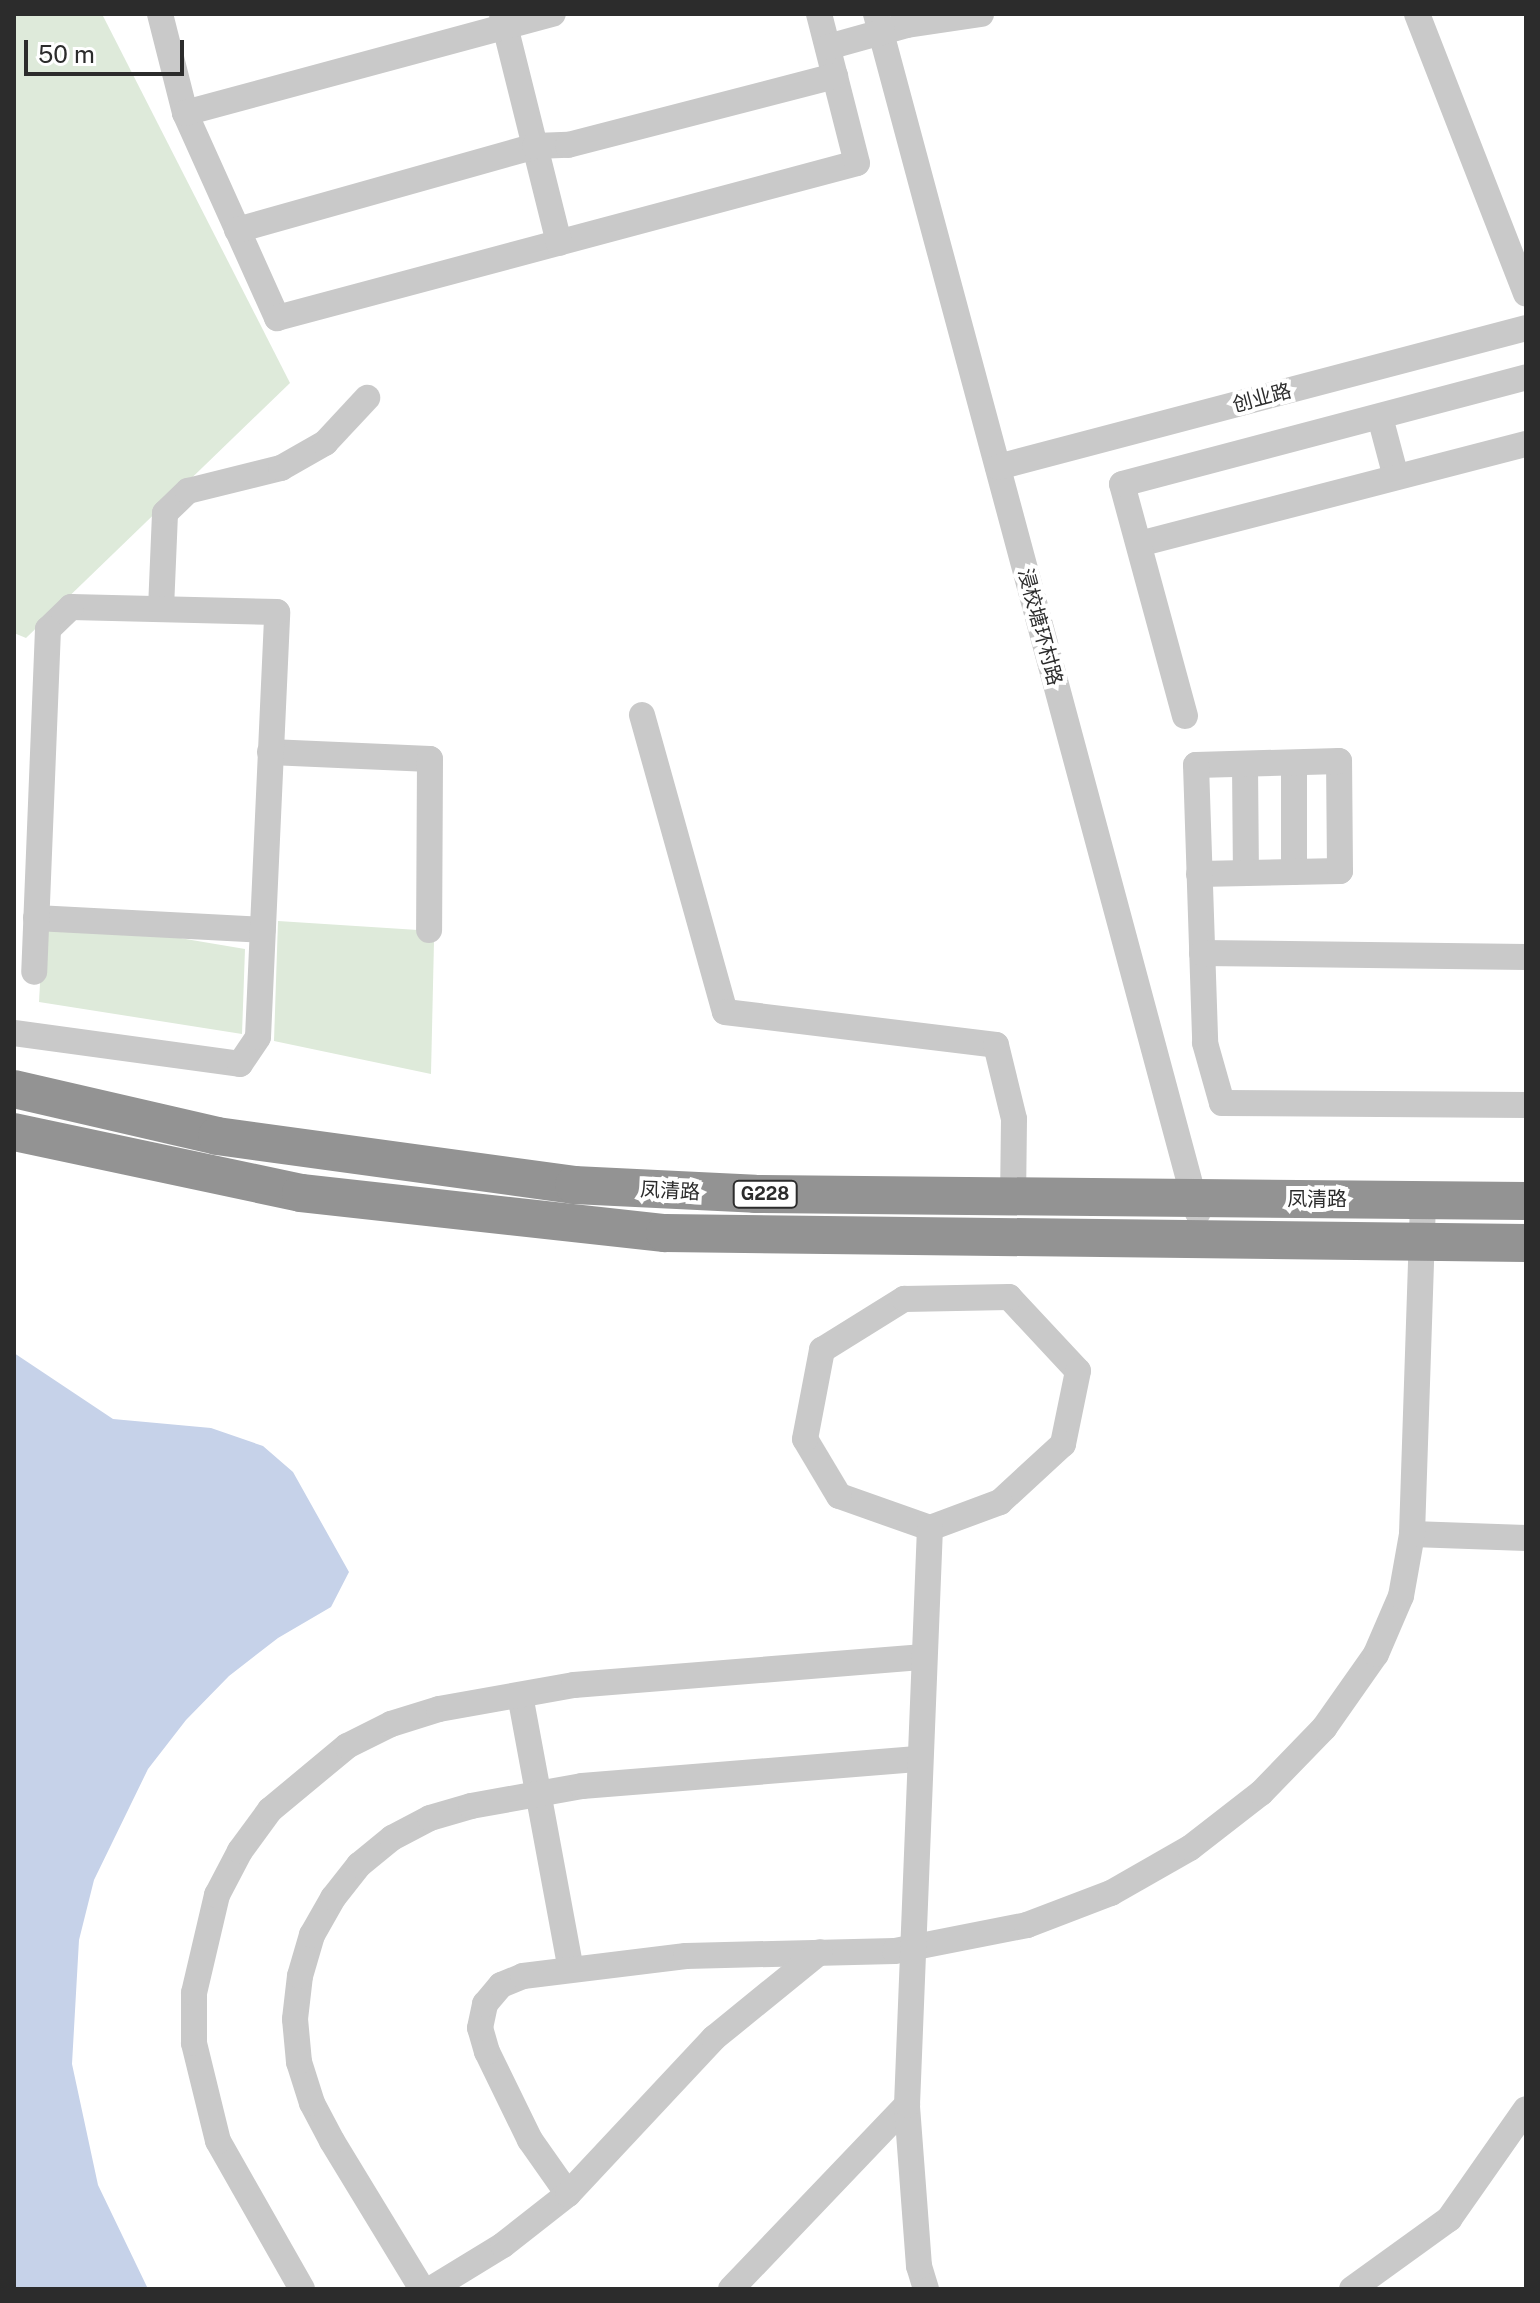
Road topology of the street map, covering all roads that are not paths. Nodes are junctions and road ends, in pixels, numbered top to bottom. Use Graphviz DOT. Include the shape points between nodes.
graph roads {
  1 [pos="160,14"];
  2 [pos="553,14"];
  3 [pos="819,14"];
  4 [pos="981,14"];
  5 [pos="1417,14"];
  6 [pos="504,20"];
  7 [pos="878,23"];
  8 [pos="828,47"];
  9 [pos="835,76"];
  10 [pos="185,113"];
  11 [pos="535,146"];
  12 [pos="237,230"];
  13 [pos="559,243"];
  14 [pos="1526,294"];
  15 [pos="1526,328"];
  16 [pos="1526,377"];
  17 [pos="367,398"];
  18 [pos="1380,417"];
  19 [pos="1526,444"];
  20 [pos="998,467"];
  21 [pos="1396,477"];
  22 [pos="1139,544"];
  23 [pos="161,609"];
  24 [pos="642,715"];
  25 [pos="1185,716"];
  26 [pos="270,752"];
  27 [pos="1294,763"];
  28 [pos="1245,764"];
  29 [pos="1294,872"];
  30 [pos="1246,873"];
  31 [pos="1199,874"];
  32 [pos="36,918"];
  33 [pos="263,930"];
  34 [pos="429,930"];
  35 [pos="1202,953"];
  36 [pos="1526,957"];
  37 [pos="34,972"];
  38 [pos="14,1033"];
  39 [pos="14,1089"];
  40 [pos="1526,1105"];
  41 [pos="14,1132"];
  42 [pos="1013,1197"];
  43 [pos="1194,1198"];
  44 [pos="1423,1200"];
  45 [pos="1526,1201"];
  46 [pos="1205,1240"];
  47 [pos="1421,1242"];
  48 [pos="1526,1243"];
  49 [pos="930,1528"];
  50 [pos="1412,1534"];
  51 [pos="1526,1538"];
  52 [pos="924,1657"];
  53 [pos="520,1695"];
  54 [pos="920,1759"];
  55 [pos="538,1794"];
  56 [pos="911,1949"];
  57 [pos="820,1952"];
  58 [pos="571,1969"];
  59 [pos="907,2105"];
  60 [pos="1526,2109"];
  61 [pos="568,2194"];
  62 [pos="302,2289"];
  63 [pos="422,2289"];
  64 [pos="431,2289"];
  65 [pos="731,2289"];
  66 [pos="926,2289"];
  67 [pos="1352,2289"];
  1 -- 10 [label="street"];
  2 -- 6 [label="street"];
  3 -- 8 [label="street"];
  4 -- 7 [label="street"];
  5 -- 14 [label="street"];
  6 -- 10 [label="street"];
  6 -- 11 [label="street"];
  7 -- 8 [label="street"];
  7 -- 20 [label="street, 浸校塘环村路"];
  8 -- 9 [label="street"];
  9 -- 11 [label="street" via="568,145"];
  9 -- 13 [label="street" via="857,163"];
  10 -- 12 [label="street"];
  11 -- 12 [label="street"];
  11 -- 13 [label="street"];
  12 -- 13 [label="street" via="277,318"];
  15 -- 20 [label="street, 创业路"];
  16 -- 18 [label="street"];
  17 -- 23 [label="street" via="314,449 281,468 188,491 165,513"];
  18 -- 21 [label="street"];
  18 -- 22 [label="street" via="1122,484"];
  19 -- 21 [label="street"];
  20 -- 43 [label="street, 浸校塘环村路"];
  21 -- 22 [label="street"];
  22 -- 25 [label="street"];
  23 -- 26 [label="street" via="277,612"];
  23 -- 32 [label="street" via="71,607 48,629"];
  24 -- 42 [label="street" via="725,1012 996,1045 1014,1119"];
  26 -- 33 [label="street"];
  26 -- 34 [label="street" via="430,759"];
  27 -- 28 [label="street"];
  27 -- 29 [label="street"];
  27 -- 29 [label="street" via="1339,761 1340,871"];
  28 -- 30 [label="street"];
  28 -- 31 [label="street" via="1196,765"];
  29 -- 30 [label="street"];
  30 -- 31 [label="street"];
  31 -- 35 [label="street"];
  32 -- 33 [label="street"];
  32 -- 37 [label="street"];
  33 -- 38 [label="street" via="258,1037 240,1064"];
  35 -- 36 [label="street"];
  35 -- 40 [label="street" via="1205,1043 1222,1103"];
  39 -- 42 [label="highway, 凤清路 / G228" via="217,1136 544,1182 710,1193"];
  41 -- 46 [label="highway, 凤清路 / G228" via="301,1193 574,1226 756,1236"];
  42 -- 43 [label="highway, 凤清路 / G228"];
  43 -- 44 [label="highway, 凤清路 / G228"];
  43 -- 46 [label="street, 浸校塘环村路"];
  44 -- 45 [label="highway, 凤清路 / G228"];
  44 -- 47 [label="street"];
  46 -- 47 [label="highway, 凤清路 / G228"];
  47 -- 48 [label="highway, 凤清路 / G228"];
  47 -- 50 [label="street"];
  49 -- 49 [label="street" via="1000,1502 1063,1444 1078,1371 1009,1297 904,1299 822,1350 805,1439 839,1496"];
  49 -- 52 [label="street"];
  50 -- 51 [label="street"];
  50 -- 56 [label="street" via="1401,1596 1376,1654 1304,1750 1226,1822 1151,1872 1070,1911 983,1937"];
  52 -- 53 [label="street" via="574,1685"];
  52 -- 54 [label="street"];
  53 -- 55 [label="street"];
  53 -- 62 [label="street" via="439,1709 347,1746 270,1810 217,1895 194,1993 202,2093 224,2152"];
  54 -- 55 [label="street"];
  54 -- 56 [label="street"];
  55 -- 58 [label="street"];
  55 -- 63 [label="street" via="430,1818 392,1838 359,1865 333,1898 312,1935 300,1976 298,2047 312,2103"];
  56 -- 57 [label="street"];
  56 -- 59 [label="street"];
  57 -- 58 [label="street" via="686,1956"];
  57 -- 61 [label="street" via="714,2038"];
  58 -- 61 [label="street" via="501,1985 485,2004 480,2028 514,2112"];
  59 -- 65 [label="street"];
  59 -- 66 [label="street" via="919,2266"];
  60 -- 67 [label="street" via="1449,2219"];
  61 -- 64 [label="street" via="503,2245"];
}
